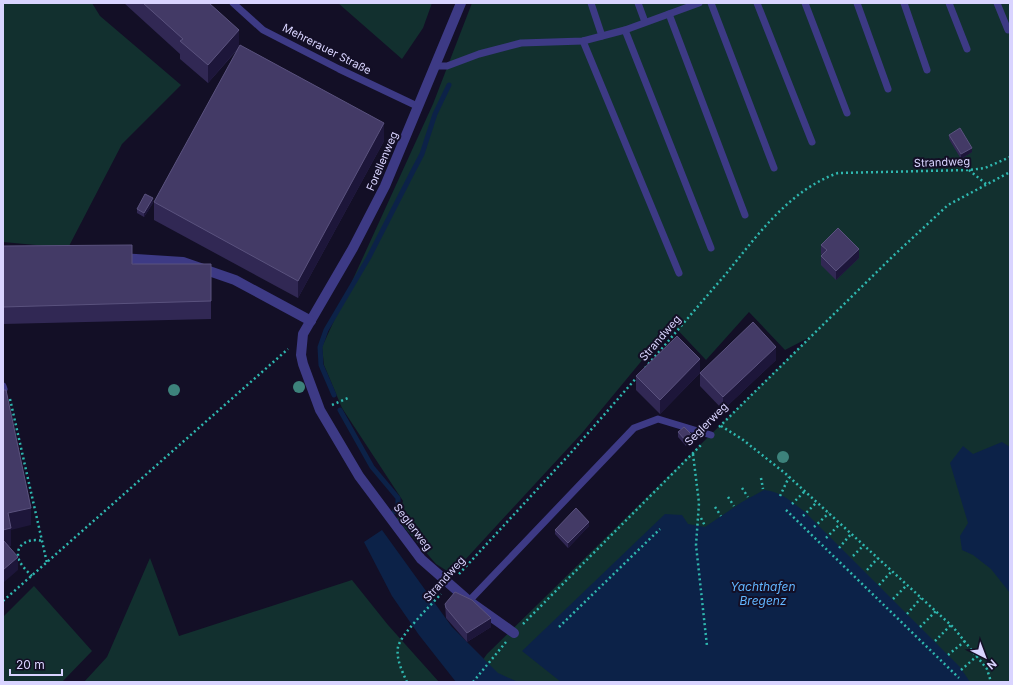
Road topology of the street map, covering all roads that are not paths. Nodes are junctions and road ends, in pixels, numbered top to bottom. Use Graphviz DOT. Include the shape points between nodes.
graph roads {
  1 [pos="233,3"];
  2 [pos="461,3"];
  3 [pos="591,3"];
  4 [pos="638,3"];
  5 [pos="711,3"];
  6 [pos="757,3"];
  7 [pos="805,3"];
  8 [pos="857,3"];
  9 [pos="904,3"];
  10 [pos="949,3"];
  11 [pos="997,3"];
  12 [pos="694,4"];
  13 [pos="668,14"];
  14 [pos="645,22"];
  15 [pos="625,30"];
  16 [pos="1008,30"];
  17 [pos="602,36"];
  18 [pos="583,42"];
  19 [pos="967,49"];
  20 [pos="435,66"];
  21 [pos="927,70"];
  22 [pos="888,89"];
  23 [pos="417,106"];
  24 [pos="847,113"];
  25 [pos="812,142"];
  26 [pos="774,168"];
  27 [pos="745,215"];
  28 [pos="711,248"];
  29 [pos="110,258"];
  30 [pos="679,273"];
  31 [pos="310,321"];
  32 [pos="711,435"];
  33 [pos="469,600"];
  34 [pos="514,633"];
  1 -- 23 [label="lane, Mehrerauer Straße" via="263,30"];
  2 -- 20 [label="street, Forellenweg"];
  3 -- 17 [label="lane"];
  4 -- 14 [label="lane"];
  5 -- 26 [label="lane"];
  6 -- 25 [label="lane"];
  7 -- 24 [label="lane"];
  8 -- 22 [label="lane"];
  9 -- 21 [label="lane"];
  10 -- 19 [label="lane"];
  11 -- 16 [label="lane"];
  12 -- 13 [label="lane"];
  13 -- 14 [label="lane"];
  13 -- 27 [label="lane"];
  14 -- 15 [label="lane"];
  15 -- 17 [label="lane"];
  15 -- 28 [label="lane"];
  17 -- 18 [label="lane"];
  18 -- 20 [label="lane" via="521,43 447,66"];
  18 -- 30 [label="lane"];
  20 -- 23 [label="street, Forellenweg"];
  23 -- 31 [label="street, Forellenweg" via="385,186 353,248"];
  29 -- 31 [label="street" via="183,262 235,280"];
  31 -- 33 [label="street, Seglerweg" via="303,334 303,364 320,410 359,476 421,559"];
  32 -- 33 [label="lane" via="658,419 634,428"];
  33 -- 34 [label="street, Seglerweg"];
}
